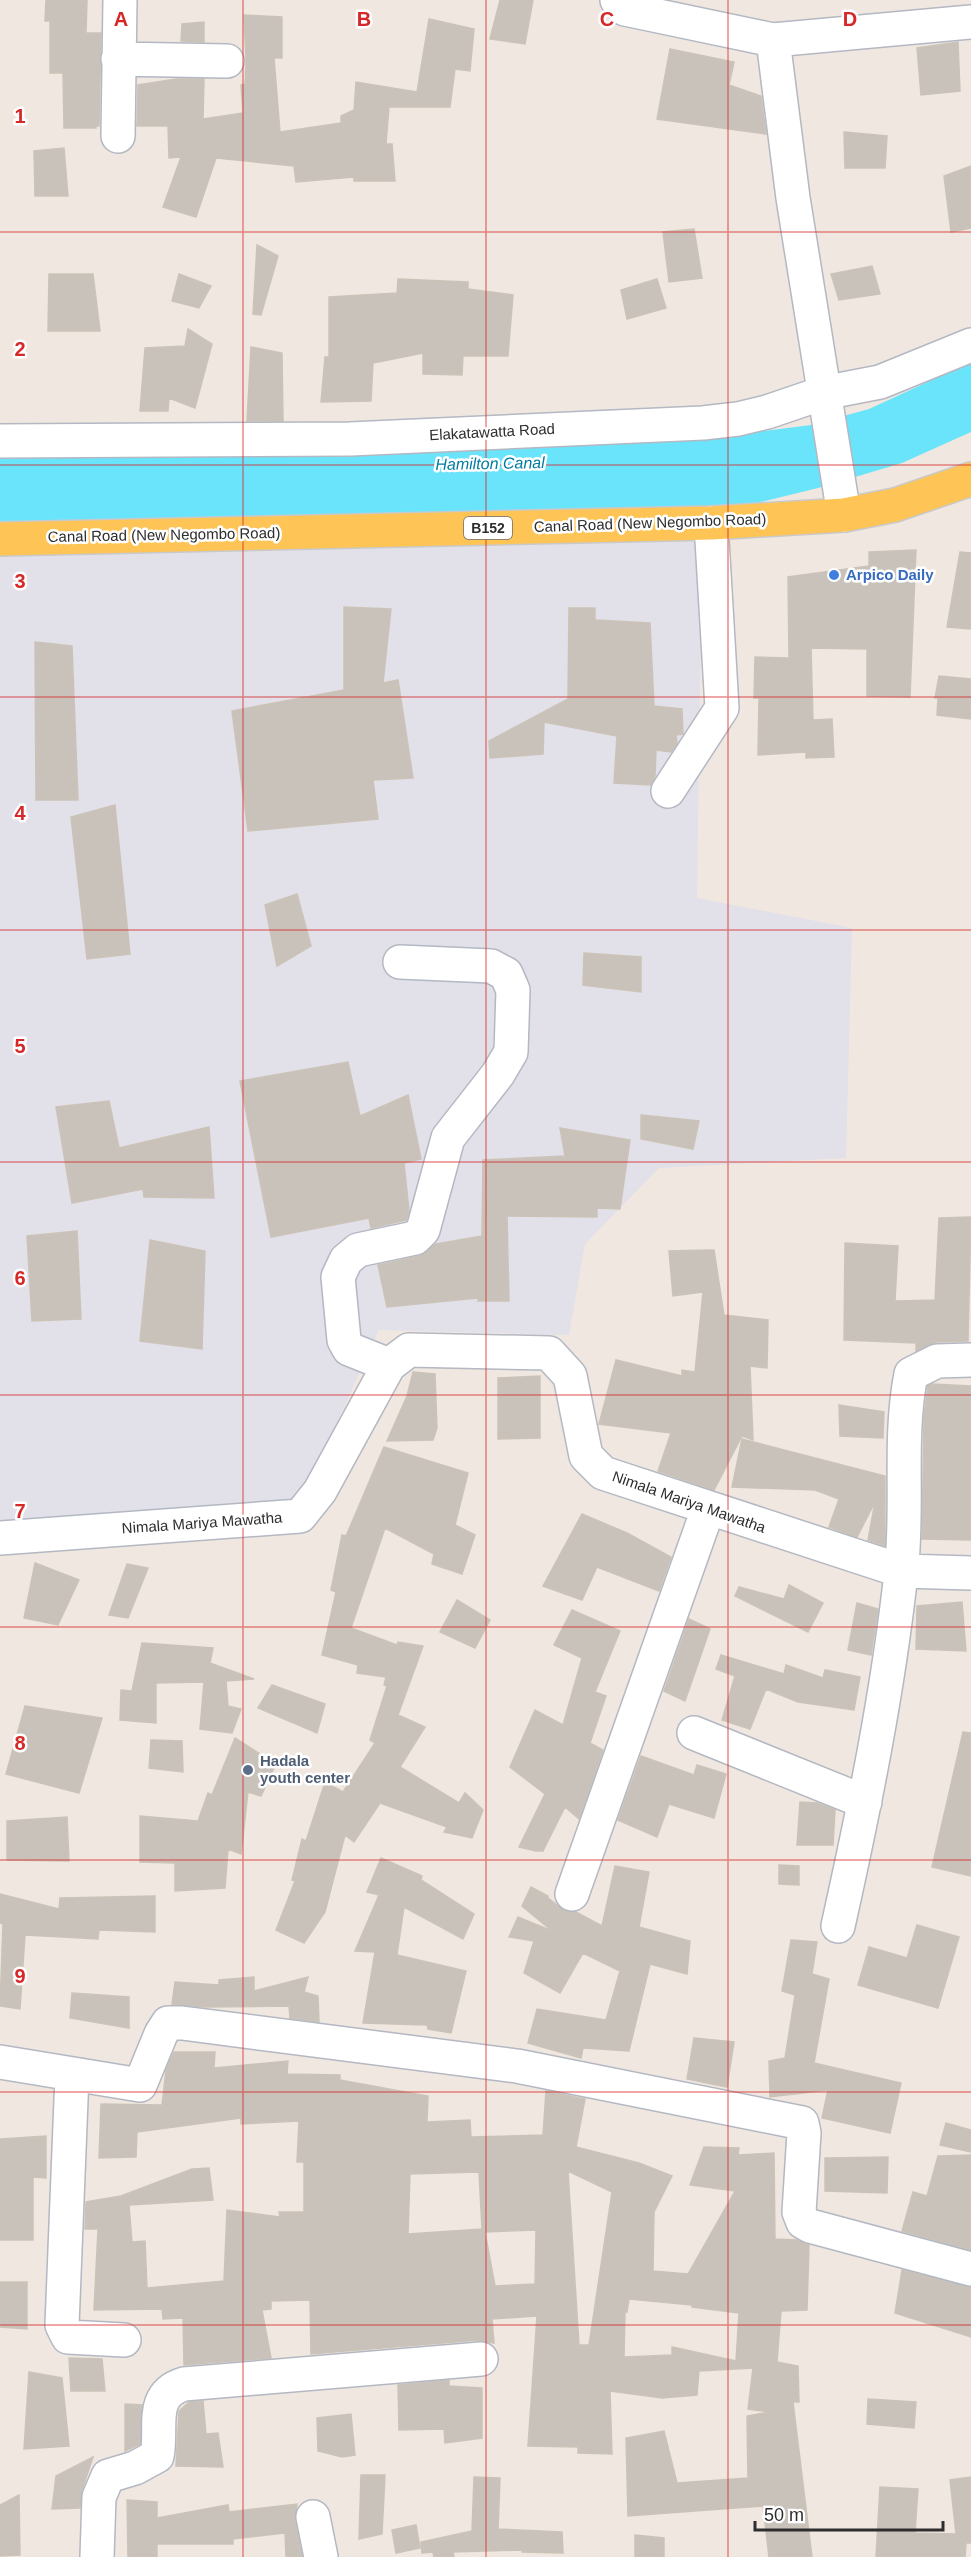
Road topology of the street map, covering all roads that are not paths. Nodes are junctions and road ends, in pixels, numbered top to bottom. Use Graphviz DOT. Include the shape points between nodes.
graph roads {
  1 [pos="120,0"];
  2 [pos="616,0"];
  3 [pos="971,22"];
  4 [pos="773,40"];
  5 [pos="118,58"];
  6 [pos="227,61"];
  7 [pos="118,135"];
  8 [pos="971,345"];
  9 [pos="824,403"];
  10 [pos="0,441"];
  11 [pos="971,479"];
  12 [pos="842,501"];
  13 [pos="711,524"];
  14 [pos="0,539"];
  15 [pos="668,791"];
  16 [pos="400,962"];
  17 [pos="971,1360"];
  18 [pos="389,1365"];
  19 [pos="708,1509"];
  20 [pos="0,1538"];
  21 [pos="902,1571"];
  22 [pos="971,1573"];
  23 [pos="694,1734"];
  24 [pos="865,1802"];
  25 [pos="572,1894"];
  26 [pos="838,1926"];
  27 [pos="0,2062"];
  28 [pos="72,2075"];
  29 [pos="971,2269"];
  30 [pos="124,2340"];
  31 [pos="481,2359"];
  32 [pos="313,2517"];
  33 [pos="98,2557"];
  34 [pos="321,2557"];
  1 -- 5 [label="street"];
  2 -- 4 [label="street" via="625,9"];
  3 -- 4 [label="street"];
  4 -- 9 [label="street"];
  5 -- 6 [label="street"];
  5 -- 7 [label="street"];
  8 -- 9 [label="street, Elakatawatta Road"];
  9 -- 10 [label="street, Elakatawatta Road" via="703,423 350,439"];
  9 -- 12 [label="street"];
  11 -- 12 [label="main road, Canal Road (New Negombo Road) / B152" via="895,506"];
  12 -- 13 [label="main road, Canal Road (New Negombo Road) / B152"];
  13 -- 14 [label="main road, Canal Road (New Negombo Road) / B152"];
  13 -- 15 [label="street" via="722,708"];
  16 -- 18 [label="street" via="491,966 506,974 513,990 511,1052 448,1138 423,1230 415,1238 358,1250 346,1260 338,1277 344,1340 350,1349"];
  17 -- 21 [label="street" via="937,1360 911,1374 905,1405"];
  18 -- 19 [label="street, Nimala Mariya Mawatha" via="409,1350 549,1353 570,1376 586,1456 603,1473"];
  18 -- 20 [label="street, Nimala Mariya Mawatha" via="320,1491 300,1516"];
  19 -- 21 [label="street, Nimala Mariya Mawatha"];
  19 -- 25 [label="street"];
  21 -- 22 [label="street, Nimala Mariya Mawatha"];
  21 -- 24 [label="street"];
  23 -- 24 [label="street"];
  24 -- 26 [label="street"];
  27 -- 28 [label="street"];
  28 -- 29 [label="street" via="140,2085 160,2034 168,2023 182,2023 517,2066 802,2123 799,2212 803,2222"];
  28 -- 30 [label="street" via="62,2325 68,2337"];
  31 -- 33 [label="street" via="175,2386 165,2394 159,2412 157,2456 108,2476 99,2497"];
  32 -- 34 [label="street"];
}
